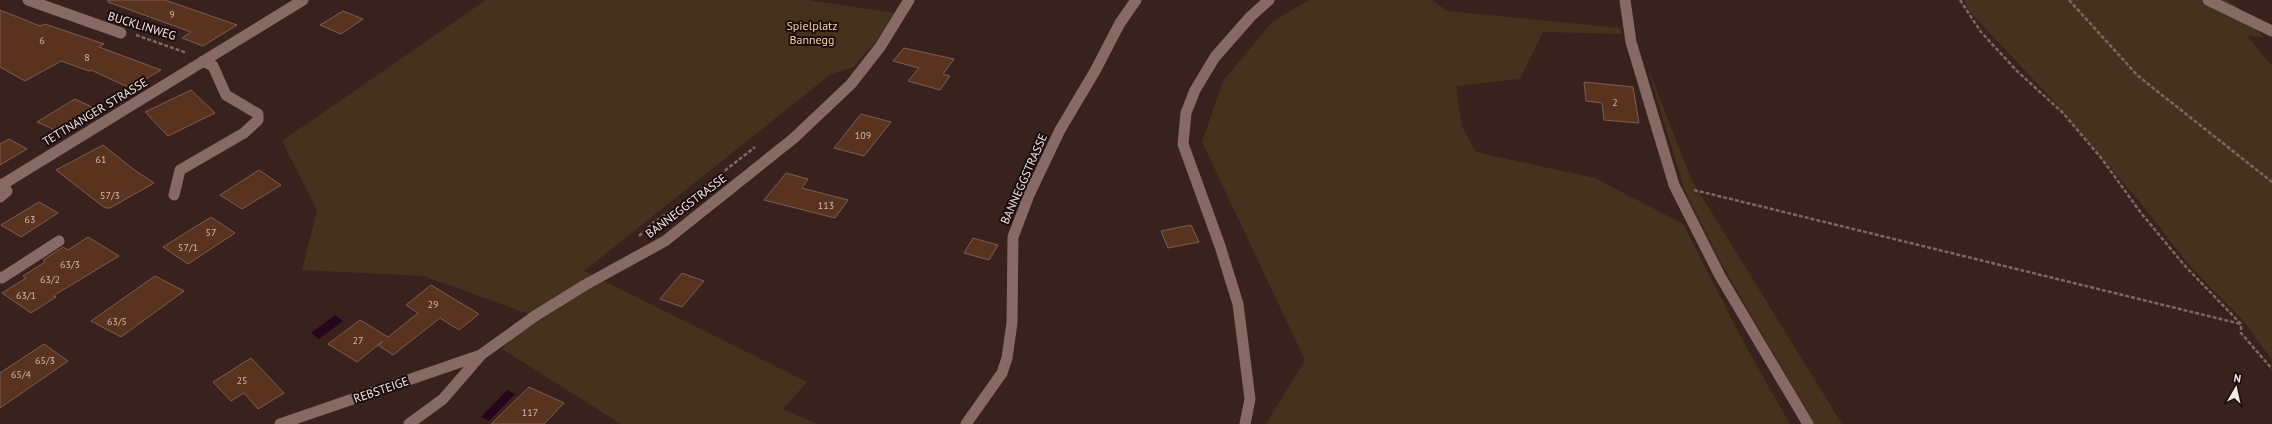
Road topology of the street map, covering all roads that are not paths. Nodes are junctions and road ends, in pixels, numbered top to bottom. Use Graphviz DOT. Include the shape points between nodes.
graph roads {
  1 [pos="28,0"];
  2 [pos="303,0"];
  3 [pos="909,0"];
  4 [pos="1136,0"];
  5 [pos="1269,0"];
  6 [pos="1626,0"];
  7 [pos="2208,0"];
  8 [pos="2272,31"];
  9 [pos="121,33"];
  10 [pos="203,61"];
  11 [pos="1,185"];
  12 [pos="174,195"];
  13 [pos="0,197"];
  14 [pos="59,241"];
  15 [pos="0,277"];
  16 [pos="482,354"];
  17 [pos="280,424"];
  18 [pos="409,424"];
  19 [pos="966,424"];
  20 [pos="1244,424"];
  21 [pos="1808,424"];
  1 -- 9 [label="street, BUCKLINWEG"];
  2 -- 10 [label="street, TETTNANGER STRASSE"];
  3 -- 16 [label="street, BANNEGGSTRASSE" via="880,47 851,84 794,138 666,241 566,296"];
  4 -- 19 [label="street, BANNEGGSTRASSE" via="1120,23 1060,130 1029,195 1013,237 1012,323 1007,358 998,380"];
  5 -- 20 [label="street" via="1251,16 1215,58 1199,83 1186,113 1183,144 1238,304 1250,399"];
  6 -- 21 [label="street" via="1631,42 1674,185 1720,276"];
  7 -- 8 [label="street"];
  10 -- 11 [label="street, TETTNANGER STRASSE"];
  10 -- 12 [label="street" via="213,66 226,95 258,114 258,120 244,133 180,170"];
  11 -- 13 [label="street" via="7,191"];
  14 -- 15 [label="street"];
  16 -- 17 [label="street, REBSTEIGE"];
  16 -- 18 [label="street, BANNEGGSTRASSE" via="443,399"];
}
